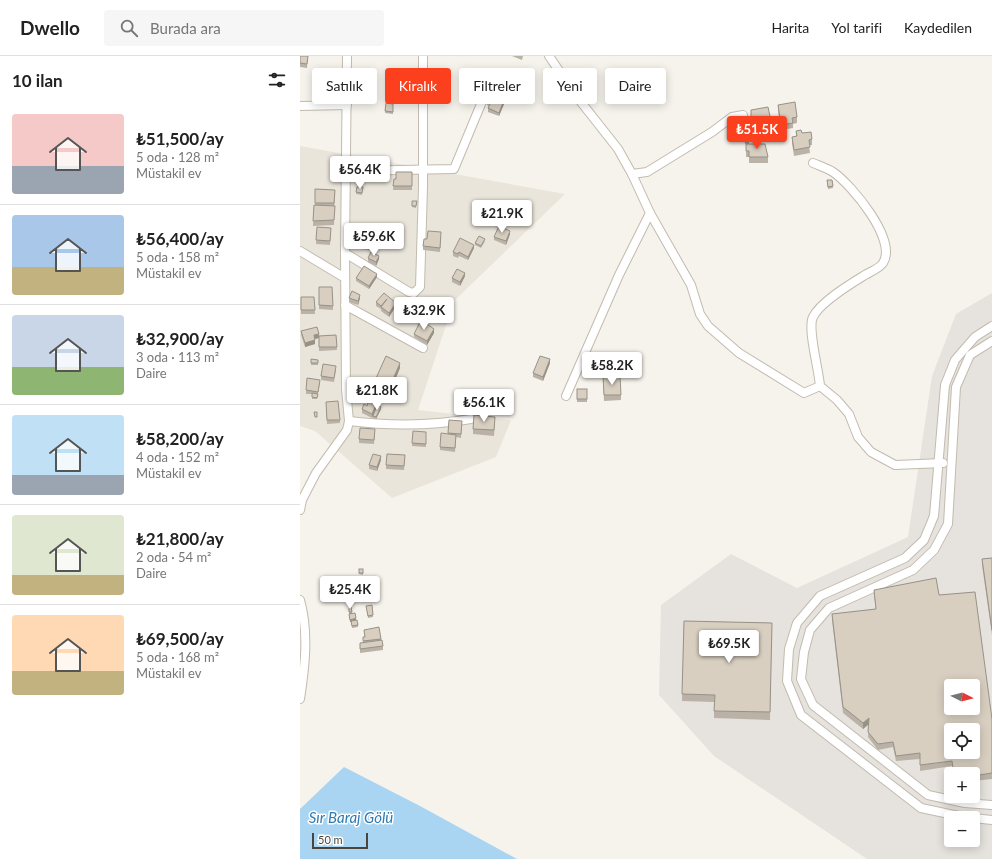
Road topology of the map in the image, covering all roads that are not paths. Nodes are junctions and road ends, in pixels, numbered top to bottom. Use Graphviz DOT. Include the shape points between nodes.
graph roads {
  1 [pos="347,56"];
  2 [pos="423,56"];
  3 [pos="549,56"];
  4 [pos="481,104"];
  5 [pos="347,105"];
  6 [pos="300,106"];
  7 [pos="743,115"];
  8 [pos="814,163"];
  9 [pos="346,171"];
  10 [pos="423,171"];
  11 [pos="632,174"];
  12 [pos="650,213"];
  13 [pos="300,251"];
  14 [pos="345,253"];
  15 [pos="345,278"];
  16 [pos="345,305"];
  17 [pos="992,326"];
  18 [pos="992,341"];
  19 [pos="423,348"];
  20 [pos="820,386"];
  21 [pos="566,396"];
  22 [pos="471,419"];
  23 [pos="349,420"];
  24 [pos="951,463"];
  25 [pos="938,464"];
  26 [pos="300,510"];
  27 [pos="300,600"];
  28 [pos="300,699"];
  29 [pos="992,805"];
  30 [pos="944,813"];
  31 [pos="980,819"];
  32 [pos="992,820"];
  1 -- 5 [label="street"];
  2 -- 10 [label="street"];
  3 -- 11 [label="street" via="618,149"];
  4 -- 10 [label="street" via="454,169"];
  5 -- 6 [label="street"];
  5 -- 9 [label="street"];
  7 -- 11 [label="street" via="732,117 647,172"];
  8 -- 20 [label="street" via="833,172 860,198 884,237 886,251 883,263 824,304 813,316 810,328 819,368"];
  9 -- 10 [label="street"];
  9 -- 14 [label="street"];
  10 -- 14 [label="street" via="419,290 409,292"];
  11 -- 12 [label="street"];
  12 -- 20 [label="street" via="691,285 700,314 708,326 739,353 804,393"];
  12 -- 21 [label="street" via="619,275"];
  13 -- 15 [label="street"];
  14 -- 15 [label="street"];
  15 -- 16 [label="street"];
  16 -- 19 [label="street"];
  16 -- 23 [label="street"];
  17 -- 25 [label="street" via="975,337 955,360 946,385"];
  18 -- 24 [label="street" via="970,355 956,387"];
  20 -- 25 [label="street" via="849,414 858,437 871,452 895,465"];
  22 -- 23 [label="street" via="429,425 386,425"];
  23 -- 26 [label="street" via="347,430 316,473 302,500"];
  24 -- 25 [label="street"];
  24 -- 29 [label="street" via="948,524 934,550 913,570 829,608 810,630 804,652 802,679 813,706 928,795 965,803"];
  25 -- 30 [label="street" via="934,516 924,540 905,558 820,596 797,623 789,649 787,682 801,715 921,808"];
  27 -- 28 [label="street" via="306,643"];
  31 -- 32 [label="street"];
}
